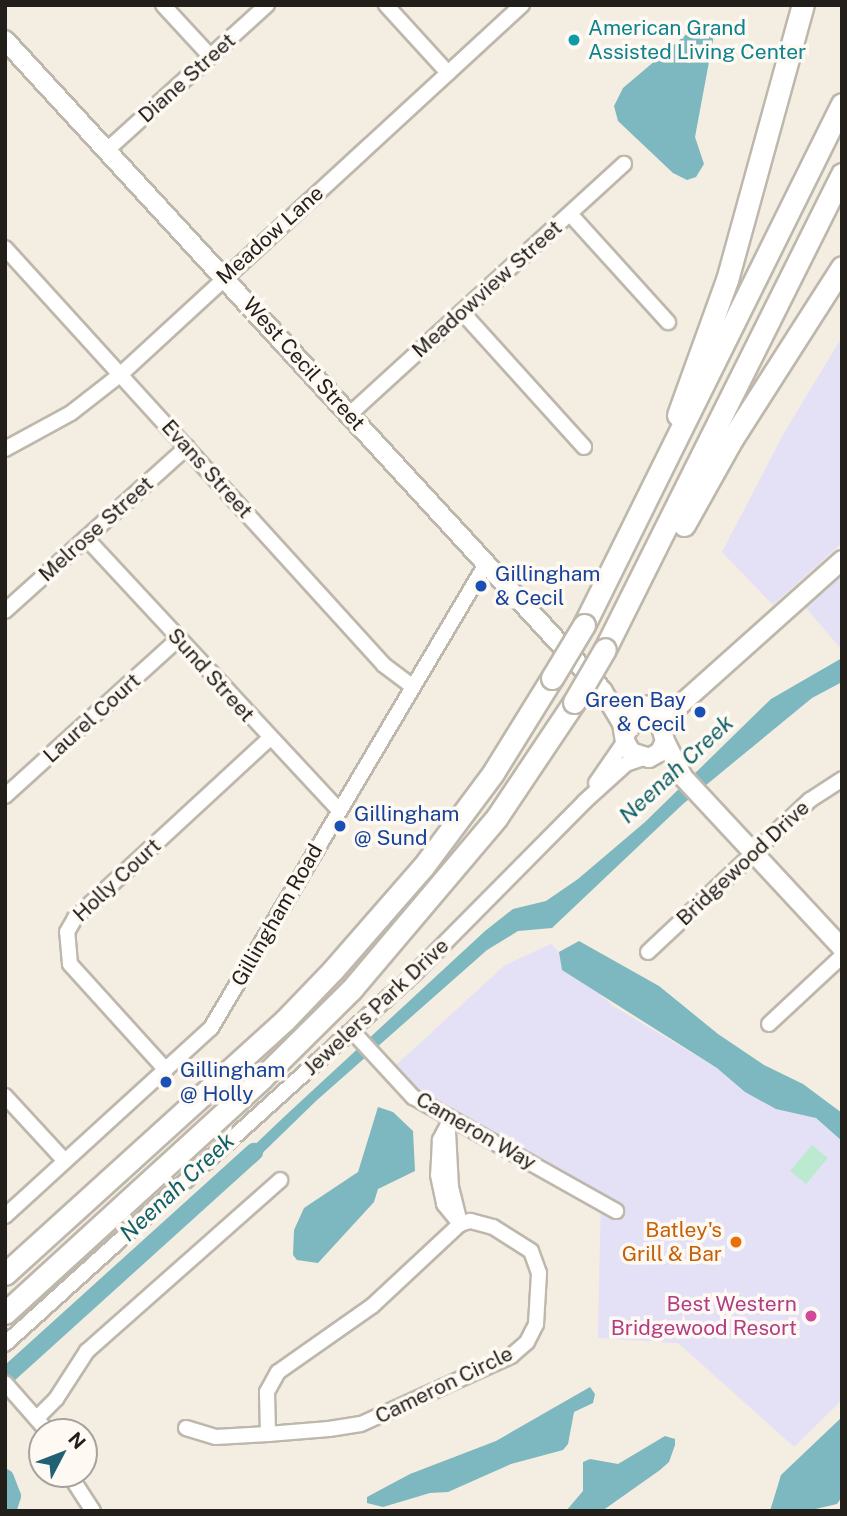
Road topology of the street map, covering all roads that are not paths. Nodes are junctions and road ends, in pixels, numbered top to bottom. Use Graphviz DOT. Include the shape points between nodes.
graph roads {
  1 [pos="163,5"];
  2 [pos="267,5"];
  3 [pos="386,5"];
  4 [pos="522,5"];
  5 [pos="803,5"];
  6 [pos="5,40"];
  7 [pos="210,56"];
  8 [pos="448,73"];
  9 [pos="842,104"];
  10 [pos="107,150"];
  11 [pos="624,164"];
  12 [pos="842,174"];
  13 [pos="570,214"];
  14 [pos="5,247"];
  15 [pos="842,267"];
  16 [pos="224,277"];
  17 [pos="462,312"];
  18 [pos="668,322"];
  19 [pos="121,373"];
  20 [pos="350,414"];
  21 [pos="187,447"];
  22 [pos="584,447"];
  23 [pos="5,449"];
  24 [pos="647,503"];
  25 [pos="86,538"];
  26 [pos="842,560"];
  27 [pos="486,564"];
  28 [pos="5,611"];
  29 [pos="619,625"];
  30 [pos="178,639"];
  31 [pos="737,653"];
  32 [pos="412,686"];
  33 [pos="603,690"];
  34 [pos="640,713"];
  35 [pos="669,733"];
  36 [pos="625,737"];
  37 [pos="269,738"];
  38 [pos="644,758"];
  39 [pos="684,778"];
  40 [pos="842,779"];
  41 [pos="5,796"];
  42 [pos="584,802"];
  43 [pos="339,810"];
  44 [pos="754,853"];
  45 [pos="842,948"];
  46 [pos="648,952"];
  47 [pos="842,956"];
  48 [pos="769,1024"];
  49 [pos="356,1035"];
  50 [pos="166,1070"];
  51 [pos="5,1096"];
  52 [pos="449,1125"];
  53 [pos="65,1161"];
  54 [pos="280,1180"];
  55 [pos="616,1211"];
  56 [pos="5,1216"];
  57 [pos="460,1224"];
  58 [pos="5,1274"];
  59 [pos="5,1313"];
  60 [pos="5,1344"];
  61 [pos="10,1388"];
  62 [pos="37,1418"];
  63 [pos="186,1428"];
  64 [pos="268,1434"];
  65 [pos="78,1488"];
  66 [pos="93,1511"];
  1 -- 7 [label="street"];
  2 -- 7 [label="street, Diane Street"];
  3 -- 8 [label="street"];
  4 -- 8 [label="street, Meadow Lane"];
  5 -- 24 [label="highway" via="727,280 680,411 645,487"];
  6 -- 10 [label="main road, West Cecil Street"];
  7 -- 10 [label="street, Diane Street"];
  8 -- 16 [label="street, Meadow Lane"];
  9 -- 24 [label="highway"];
  10 -- 16 [label="main road, West Cecil Street"];
  11 -- 13 [label="street, Meadowview Street"];
  12 -- 29 [label="highway"];
  13 -- 17 [label="street, Meadowview Street"];
  13 -- 18 [label="street"];
  14 -- 19 [label="street, Evans Street"];
  15 -- 29 [label="highway" via="732,439 640,608"];
  16 -- 19 [label="street, Meadow Lane"];
  16 -- 20 [label="main road, West Cecil Street"];
  17 -- 20 [label="street, Meadowview Street"];
  17 -- 22 [label="street"];
  19 -- 21 [label="street, Evans Street"];
  19 -- 23 [label="street, Meadow Lane" via="71,412"];
  20 -- 27 [label="main road, West Cecil Street"];
  21 -- 25 [label="street, Melrose Street"];
  21 -- 32 [label="street, Evans Street" via="384,665"];
  24 -- 58 [label="highway, bridge" via="552,678 493,773 423,867 285,1020"];
  25 -- 28 [label="street, Melrose Street"];
  25 -- 30 [label="street, Sund Street"];
  26 -- 31 [label="main road"];
  27 -- 32 [label="street, Gillingham Road"];
  27 -- 33 [label="main road, West Cecil Street"];
  29 -- 59 [label="highway, bridge" via="497,817 351,990 262,1078"];
  30 -- 37 [label="street, Sund Street"];
  30 -- 41 [label="street, Laurel Court"];
  31 -- 34 [label="main road" via="665,704"];
  31 -- 35 [label="main road" via="739,661"];
  32 -- 43 [label="street, Gillingham Road"];
  33 -- 34 [label="main road, West Cecil Street"];
  33 -- 36 [label="main road, West Cecil Street"];
  34 -- 35 [label="main road"];
  34 -- 36 [label="main road"];
  35 -- 38 [label="main road" via="660,752"];
  35 -- 39 [label="main road"];
  36 -- 38 [label="main road" via="631,752"];
  36 -- 42 [label="street, Jewelers Park Drive"];
  37 -- 43 [label="street, Sund Street"];
  37 -- 50 [label="street, Holly Court" via="75,918 67,932 70,964"];
  38 -- 39 [label="main road"];
  38 -- 42 [label="street, Jewelers Park Drive" via="625,764"];
  39 -- 44 [label="main road"];
  40 -- 44 [label="street, Bridgewood Drive" via="810,800"];
  42 -- 49 [label="street, Jewelers Park Drive"];
  43 -- 50 [label="street, Gillingham Road" via="215,1021"];
  44 -- 45 [label="main road"];
  44 -- 46 [label="street, Bridgewood Drive"];
  47 -- 48 [label="street"];
  49 -- 52 [label="street, Cameron Way" via="413,1097"];
  49 -- 60 [label="street, Jewelers Park Drive"];
  50 -- 53 [label="street, Gillingham Road"];
  51 -- 53 [label="street"];
  52 -- 55 [label="street, Cameron Way"];
  52 -- 57 [label="street" via="440,1140 439,1188 449,1214"];
  53 -- 56 [label="street, Gillingham Road"];
  54 -- 62 [label="street" via="87,1351 56,1399"];
  57 -- 64 [label="street" via="372,1306 278,1372 267,1392"];
  57 -- 64 [label="street, Cameron Circle" via="470,1221 493,1227 523,1244 535,1258 536,1324 527,1342 511,1356 383,1417 346,1427"];
  61 -- 62 [label="street"];
  63 -- 64 [label="street, Cameron Circle" via="216,1437"];
  65 -- 66 [label="street"];
}
